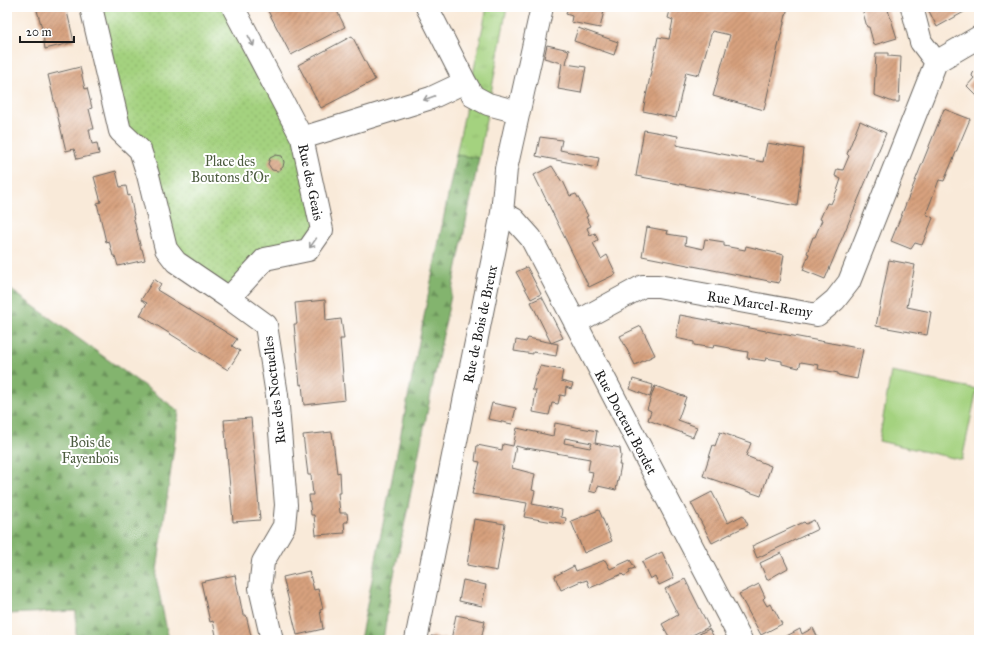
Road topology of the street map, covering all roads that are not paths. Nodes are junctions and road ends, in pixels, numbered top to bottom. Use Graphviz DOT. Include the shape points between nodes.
graph roads {
  1 [pos="91,7"];
  2 [pos="233,7"];
  3 [pos="427,7"];
  4 [pos="542,7"];
  5 [pos="912,7"];
  6 [pos="979,37"];
  7 [pos="936,62"];
  8 [pos="465,82"];
  9 [pos="518,112"];
  10 [pos="302,138"];
  11 [pos="502,213"];
  12 [pos="229,298"];
  13 [pos="575,323"];
  14 [pos="272,640"];
  15 [pos="416,640"];
  16 [pos="740,640"];
  1 -- 12 [label="street, Rue des Noctuelles" via="120,131 140,150 166,249 176,262"];
  2 -- 10 [label="street, Rue des Geais, one-way"];
  3 -- 8 [label="street"];
  4 -- 9 [label="street, Rue de Bois de Breux"];
  5 -- 7 [label="street" via="921,42"];
  6 -- 7 [label="street"];
  7 -- 13 [label="street, Rue Marcel-Remy" via="849,282 835,300 816,315 658,286 643,286"];
  8 -- 9 [label="street" via="473,96 488,104"];
  8 -- 10 [label="street, one-way" via="431,98"];
  9 -- 11 [label="street, Rue de Bois de Breux" via="506,168"];
  10 -- 12 [label="street, Rue des Geais, one-way" via="322,230 308,250 265,259"];
  11 -- 13 [label="street, Rue Docteur Bordet" via="514,219 531,238"];
  11 -- 15 [label="street, Rue de Bois de Breux"];
  12 -- 14 [label="street, Rue des Noctuelles" via="266,325 277,395 286,505 284,526 263,562 260,588"];
  13 -- 16 [label="street, Rue Docteur Bordet"];
}
